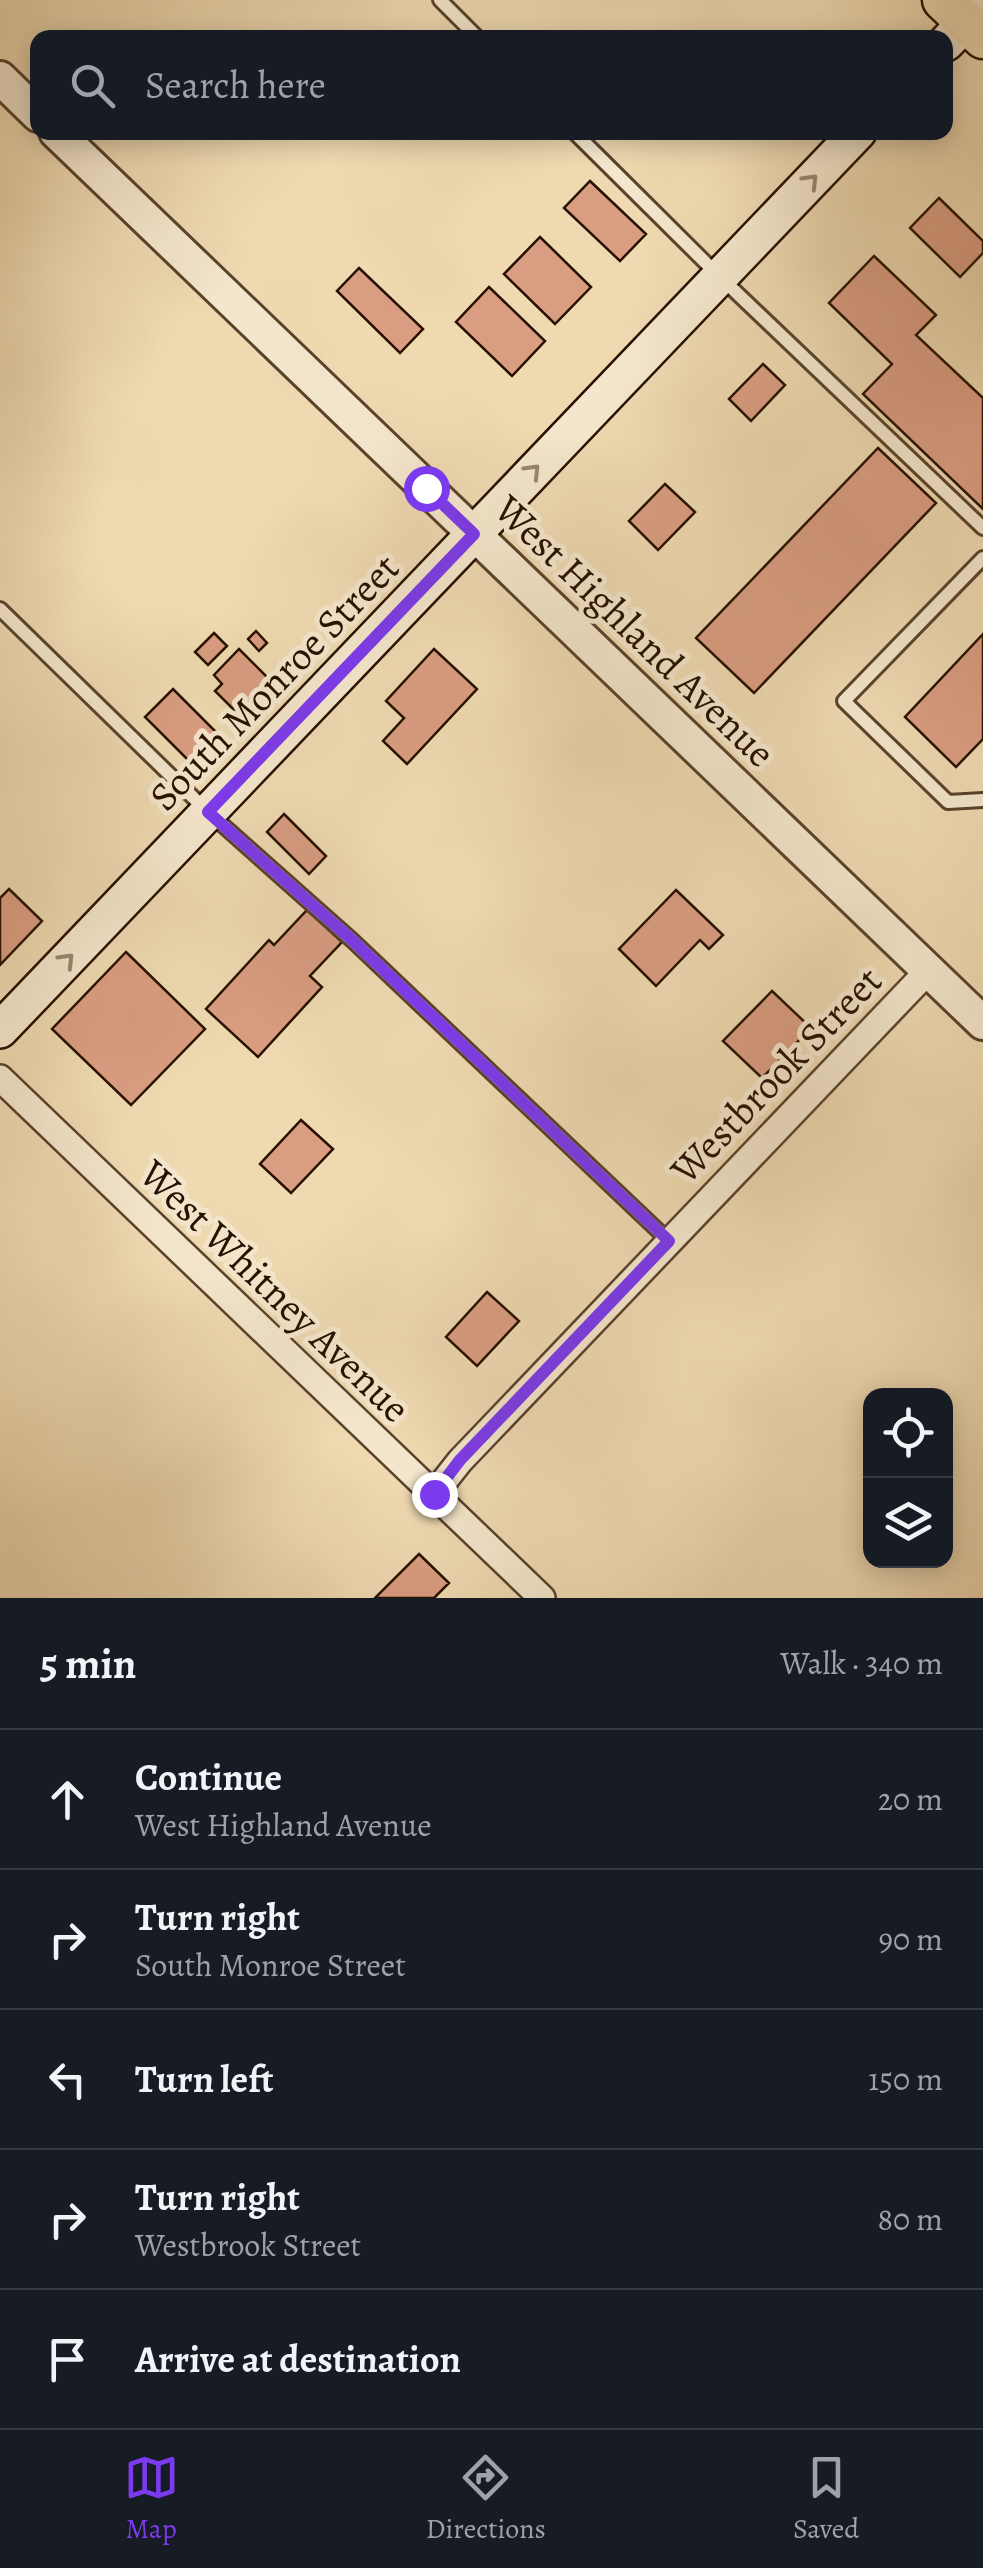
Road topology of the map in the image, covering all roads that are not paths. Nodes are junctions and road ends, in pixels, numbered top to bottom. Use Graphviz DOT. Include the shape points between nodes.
graph roads {
  1 [pos="440,0"];
  2 [pos="470,30"];
  3 [pos="0,78"];
  4 [pos="30,106"];
  5 [pos="64,140"];
  6 [pos="582,140"];
  7 [pos="850,140"];
  8 [pos="720,276"];
  9 [pos="983,528"];
  10 [pos="474,534"];
  11 [pos="983,558"];
  12 [pos="0,608"];
  13 [pos="983,800"];
  14 [pos="208,812"];
  15 [pos="928,971"];
  16 [pos="983,1024"];
  17 [pos="0,1030"];
  18 [pos="0,1078"];
  19 [pos="669,1241"];
  20 [pos="434,1494"];
  21 [pos="542,1598"];
  1 -- 2 [label="lane"];
  3 -- 4 [label="street"];
  5 -- 10 [label="street, West Highland Avenue"];
  6 -- 8 [label="lane"];
  8 -- 7 [label="main road, South Monroe Street, one-way"];
  8 -- 9 [label="lane"];
  10 -- 8 [label="main road, South Monroe Street, one-way"];
  10 -- 14 [label="main road, South Monroe Street"];
  10 -- 15 [label="street, West Highland Avenue"];
  11 -- 13 [label="lane" via="844,701 948,802"];
  12 -- 14 [label="lane"];
  17 -- 14 [label="main road, South Monroe Street, one-way"];
  14 -- 19 [label="lane"];
  15 -- 16 [label="street, West Highland Avenue"];
  15 -- 19 [label="street, Westbrook Street"];
  18 -- 20 [label="street, West Whitney Avenue"];
  19 -- 20 [label="street, Westbrook Street"];
  20 -- 21 [label="street, West Whitney Avenue"];
}
